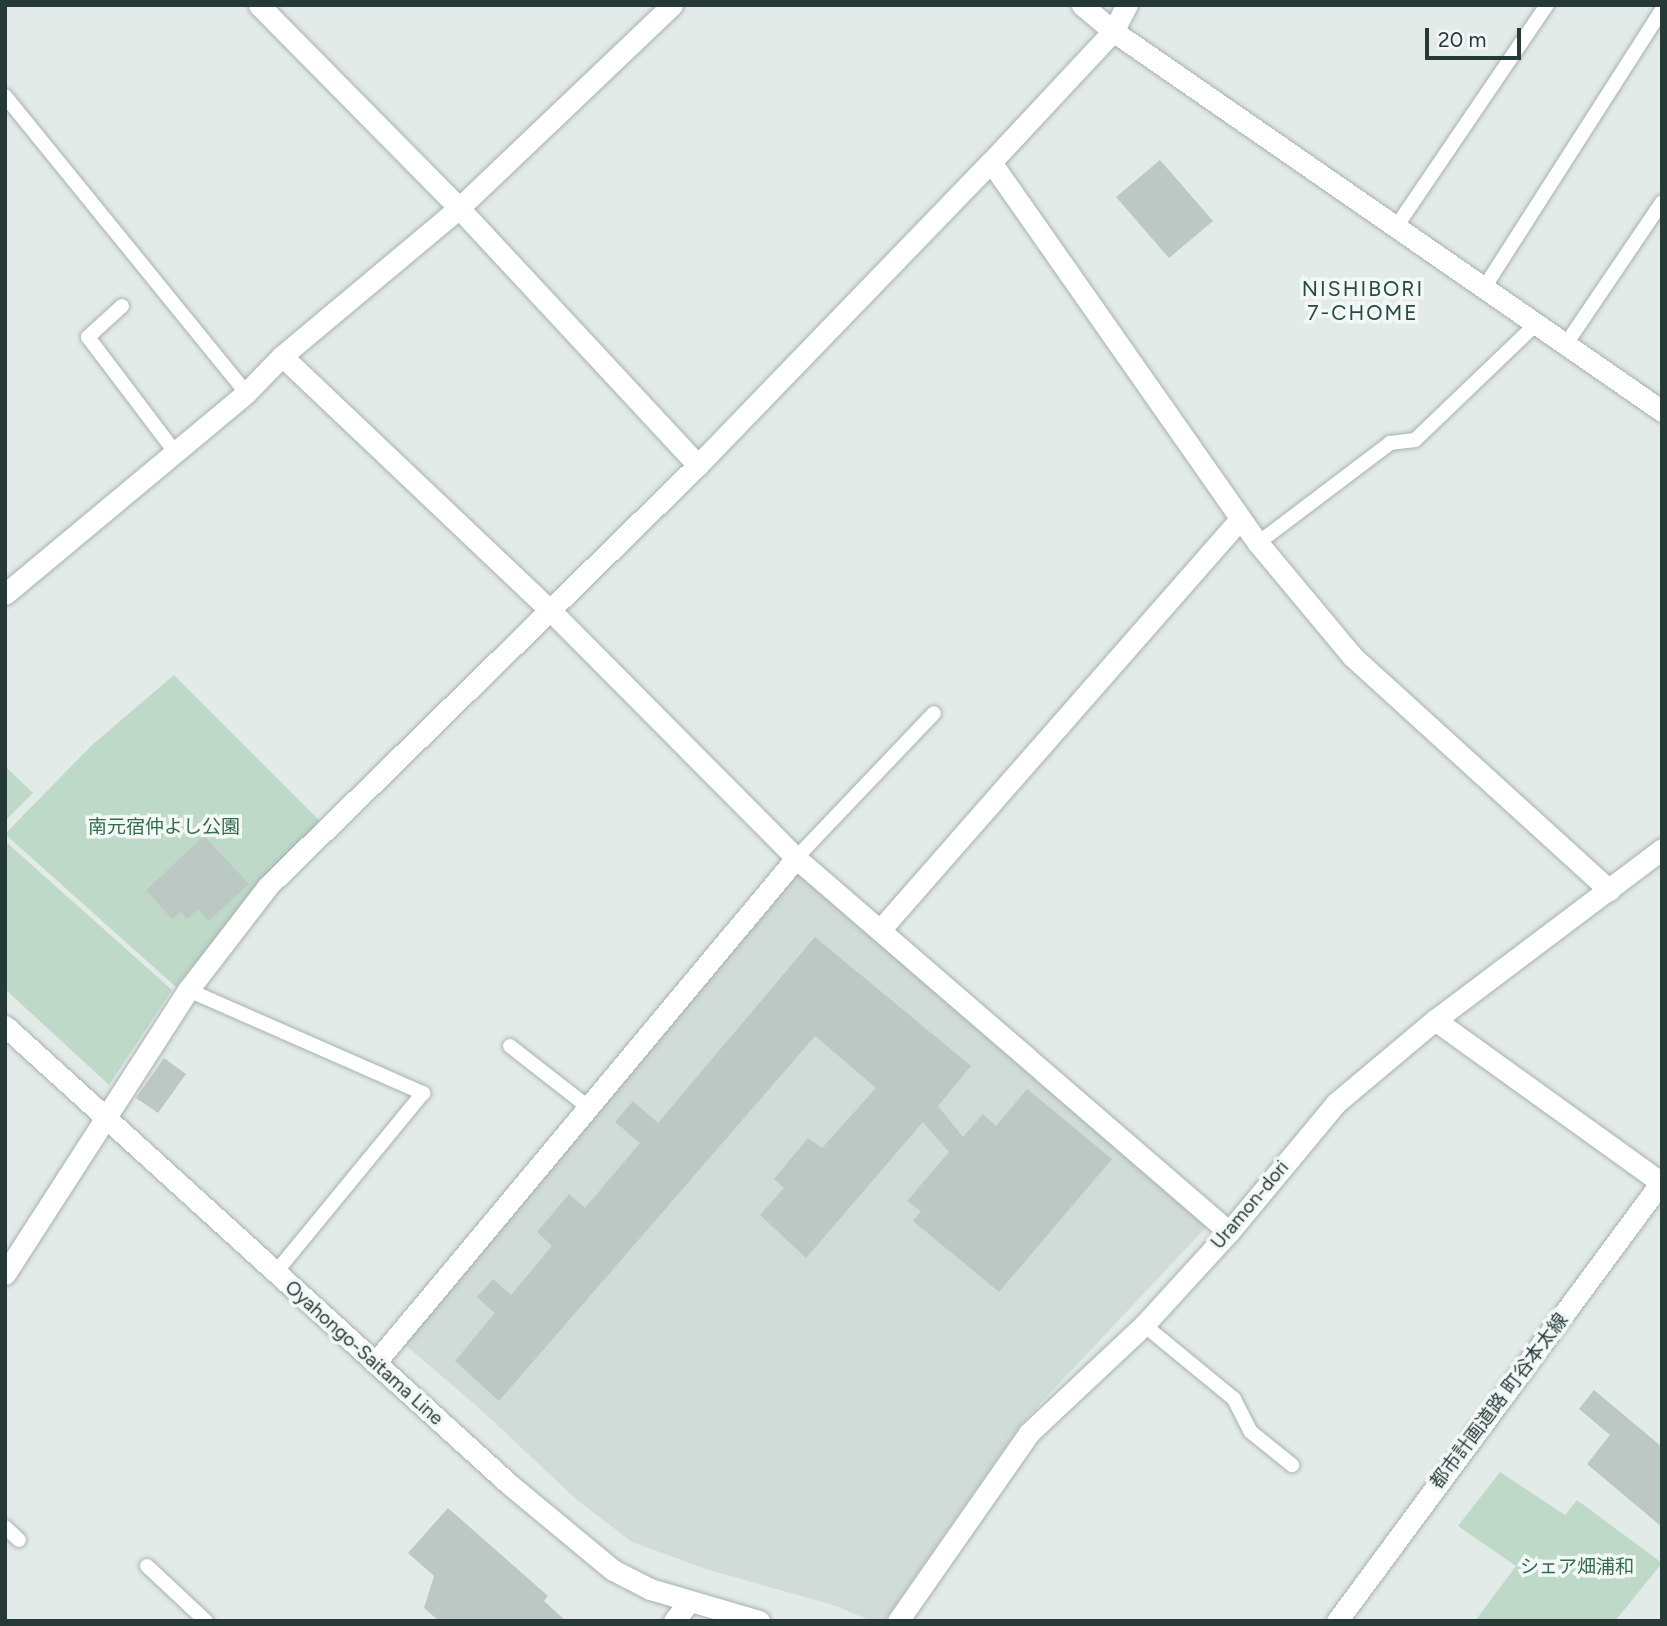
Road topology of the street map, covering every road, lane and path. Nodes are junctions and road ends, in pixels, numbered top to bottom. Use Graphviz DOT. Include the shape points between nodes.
graph roads {
  1 [pos="259,5"];
  2 [pos="672,5"];
  3 [pos="1082,5"];
  4 [pos="1128,5"];
  5 [pos="1547,5"];
  6 [pos="1662,10"];
  7 [pos="1113,31"];
  8 [pos="5,96"];
  9 [pos="991,162"];
  10 [pos="1662,202"];
  11 [pos="459,208"];
  12 [pos="1396,227"];
  13 [pos="1484,288"];
  14 [pos="122,306"];
  15 [pos="1537,323"];
  16 [pos="1566,344"];
  17 [pos="282,356"];
  18 [pos="246,393"];
  19 [pos="1662,411"];
  20 [pos="175,452"];
  21 [pos="698,465"];
  22 [pos="1240,519"];
  23 [pos="1258,543"];
  24 [pos="5,594"];
  25 [pos="550,610"];
  26 [pos="934,713"];
  27 [pos="1662,849"];
  28 [pos="796,858"];
  29 [pos="1609,890"];
  30 [pos="880,930"];
  31 [pos="188,989"];
  32 [pos="1435,1020"];
  33 [pos="5,1026"];
  34 [pos="510,1046"];
  35 [pos="588,1107"];
  36 [pos="105,1118"];
  37 [pos="1661,1182"];
  38 [pos="1229,1232"];
  39 [pos="275,1273"];
  40 [pos="5,1274"];
  41 [pos="1144,1325"];
  42 [pos="375,1363"];
  43 [pos="1292,1465"];
  44 [pos="5,1527"];
  45 [pos="19,1540"];
  46 [pos="147,1566"];
  47 [pos="690,1602"];
  48 [pos="206,1621"];
  49 [pos="674,1621"];
  50 [pos="759,1621"];
  51 [pos="898,1621"];
  52 [pos="1337,1621"];
  1 -- 11 [label="street"];
  2 -- 11 [label="street"];
  3 -- 7 [label="street"];
  4 -- 7 [label="street"];
  5 -- 12 [label="lane"];
  6 -- 13 [label="lane"];
  7 -- 9 [label="street"];
  7 -- 12 [label="street"];
  8 -- 18 [label="lane"];
  9 -- 21 [label="street"];
  9 -- 22 [label="street"];
  10 -- 16 [label="lane"];
  11 -- 17 [label="street"];
  11 -- 21 [label="street"];
  12 -- 13 [label="street"];
  13 -- 15 [label="street"];
  14 -- 20 [label="lane" via="88,337"];
  15 -- 16 [label="street"];
  15 -- 23 [label="lane" via="1415,440 1390,443"];
  16 -- 19 [label="street"];
  17 -- 18 [label="street"];
  17 -- 25 [label="street"];
  18 -- 20 [label="street"];
  20 -- 24 [label="street"];
  21 -- 25 [label="street"];
  22 -- 23 [label="street"];
  22 -- 30 [label="street"];
  23 -- 29 [label="street" via="1352,656"];
  25 -- 28 [label="street"];
  25 -- 31 [label="street" via="268,886"];
  26 -- 28 [label="lane"];
  27 -- 29 [label="street, Uramon-dori"];
  28 -- 30 [label="street"];
  28 -- 35 [label="street"];
  29 -- 32 [label="street, Uramon-dori"];
  30 -- 38 [label="street"];
  31 -- 36 [label="street"];
  31 -- 39 [label="lane" via="423,1093"];
  32 -- 37 [label="street"];
  32 -- 38 [label="street, Uramon-dori" via="1336,1103"];
  33 -- 36 [label="street, Oyahongo-Saitama Line"];
  34 -- 35 [label="lane"];
  35 -- 42 [label="street"];
  36 -- 39 [label="street, Oyahongo-Saitama Line"];
  36 -- 40 [label="street"];
  37 -- 52 [label="street, 都市計画道路 町谷本太線"];
  38 -- 41 [label="street, Uramon-dori"];
  39 -- 42 [label="street, Oyahongo-Saitama Line"];
  41 -- 43 [label="lane" via="1234,1399 1251,1432"];
  41 -- 51 [label="street, Uramon-dori" via="1030,1433"];
  42 -- 47 [label="street, Oyahongo-Saitama Line" via="613,1570"];
  44 -- 45 [label="lane"];
  46 -- 48 [label="lane"];
  47 -- 49 [label="street"];
  47 -- 50 [label="street, Oyahongo-Saitama Line"];
}
